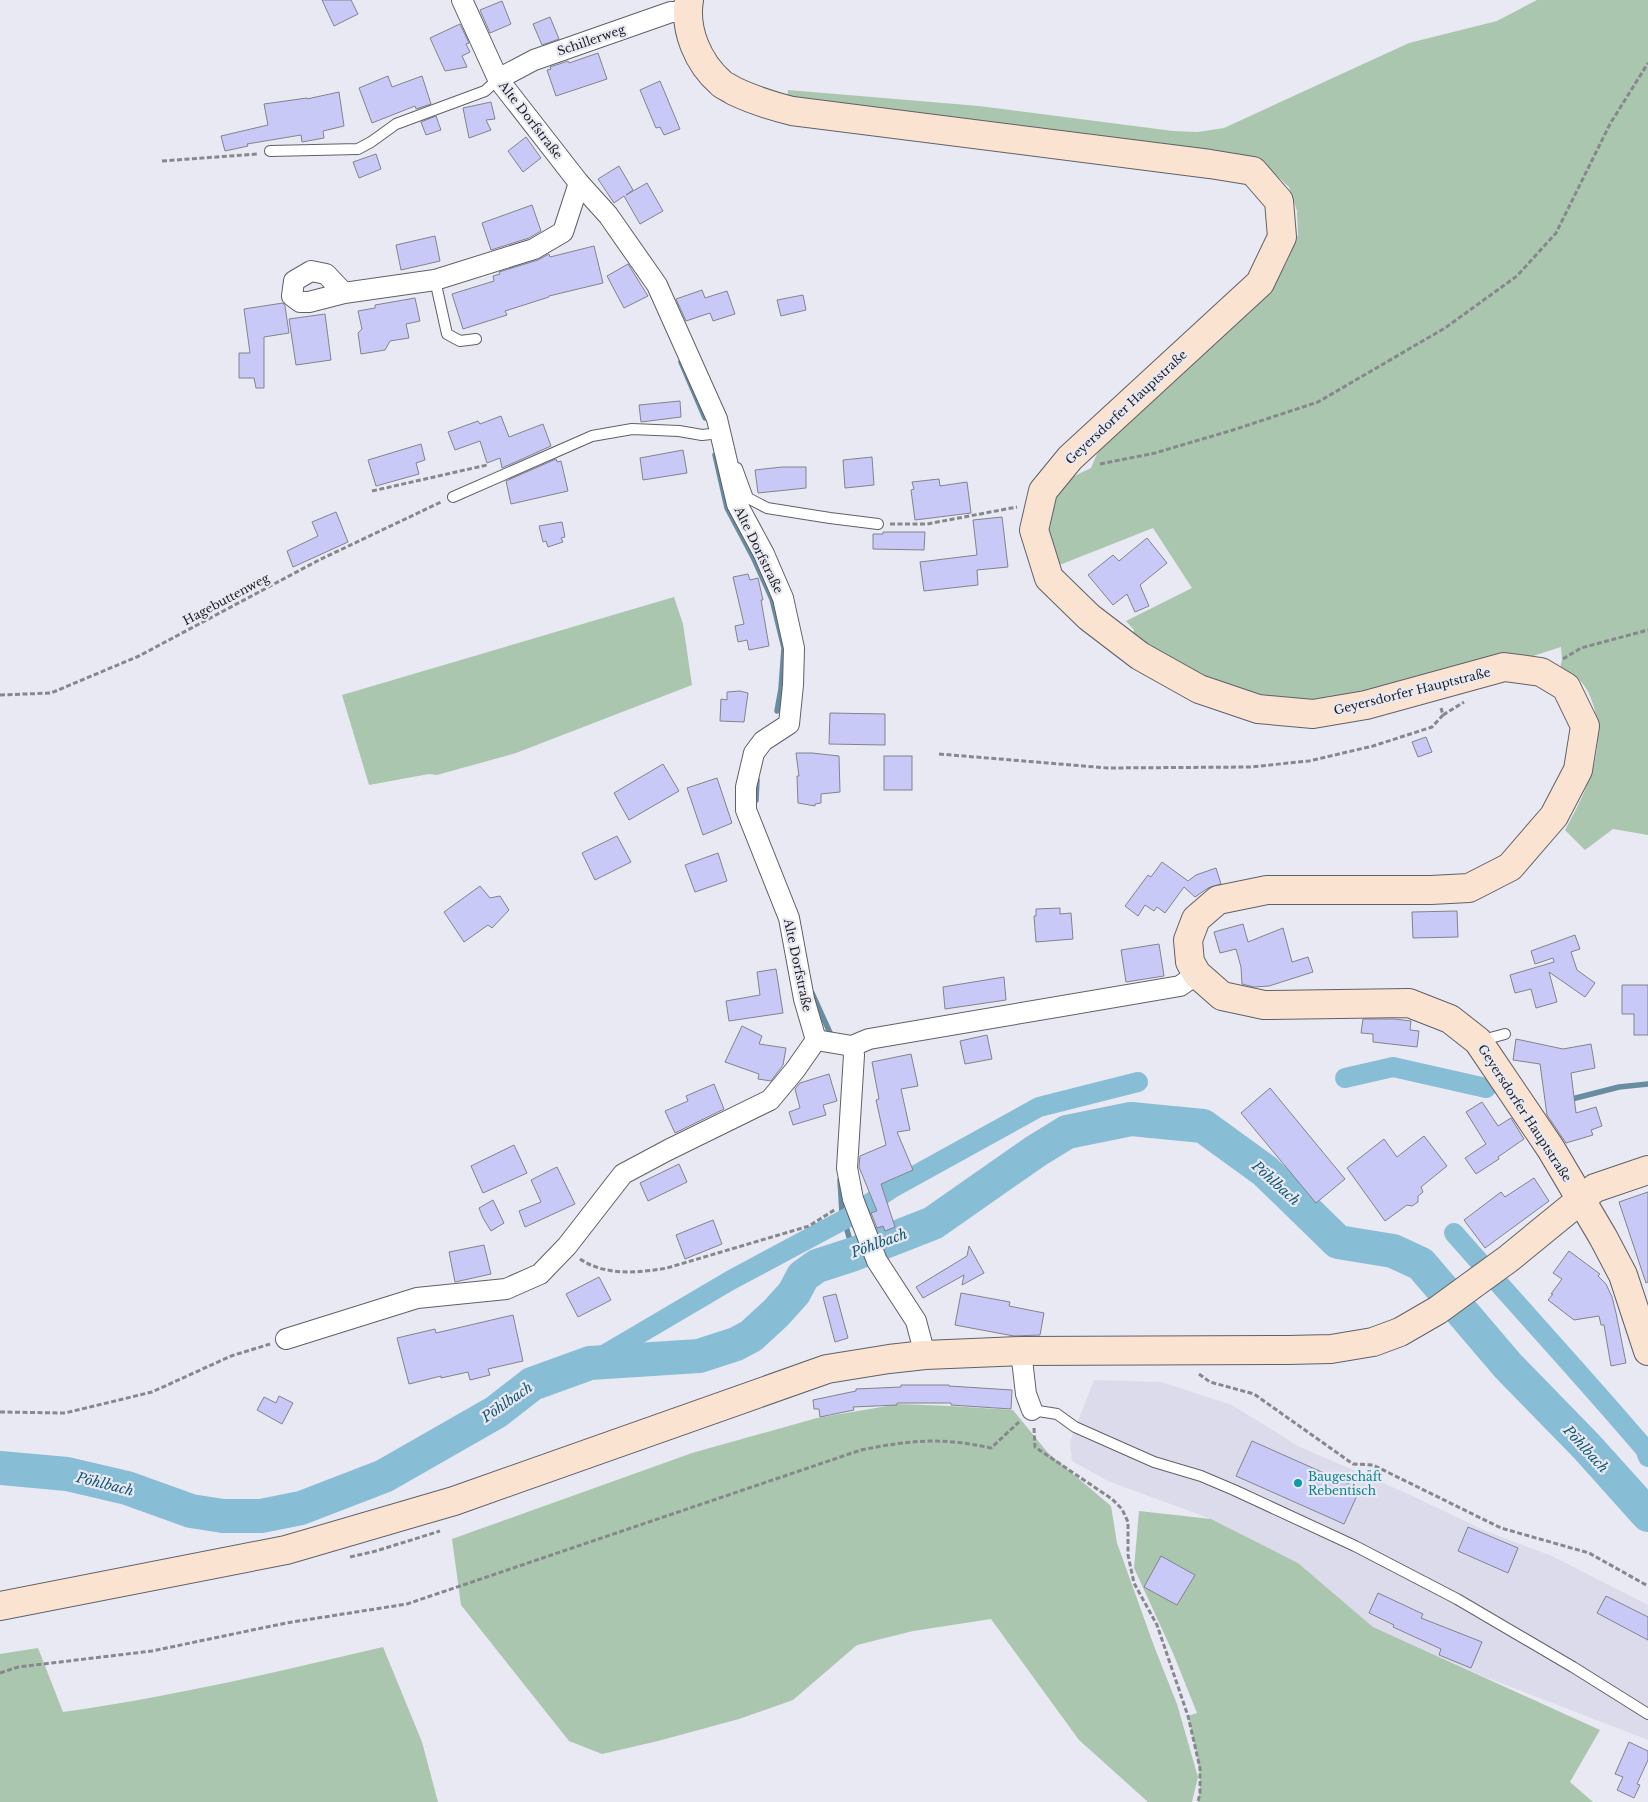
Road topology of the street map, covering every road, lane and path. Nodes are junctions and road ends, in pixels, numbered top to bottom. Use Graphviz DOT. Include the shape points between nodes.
graph roads {
  1 [pos="462,0"];
  2 [pos="688,6"];
  3 [pos="1648,63"];
  4 [pos="498,79"];
  5 [pos="270,151"];
  6 [pos="162,161"];
  7 [pos="579,183"];
  8 [pos="435,280"];
  9 [pos="344,293"];
  10 [pos="476,339"];
  11 [pos="721,438"];
  12 [pos="495,465"];
  13 [pos="1097,465"];
  14 [pos="372,491"];
  15 [pos="453,497"];
  16 [pos="1015,508"];
  17 [pos="878,524"];
  18 [pos="1648,630"];
  19 [pos="1541,672"];
  20 [pos="1425,689"];
  21 [pos="0,694"];
  22 [pos="939,754"];
  23 [pos="1197,974"];
  24 [pos="1505,1034"];
  25 [pos="816,1040"];
  26 [pos="1478,1041"];
  27 [pos="852,1046"];
  28 [pos="1648,1170"];
  29 [pos="1581,1200"];
  30 [pos="836,1209"];
  31 [pos="567,1246"];
  32 [pos="286,1339"];
  33 [pos="1021,1350"];
  34 [pos="1648,1350"];
  35 [pos="925,1355"];
  36 [pos="1197,1372"];
  37 [pos="1032,1410"];
  38 [pos="0,1412"];
  39 [pos="1648,1586"];
  40 [pos="0,1606"];
  41 [pos="0,1672"];
  42 [pos="1648,1714"];
  43 [pos="1198,1802"];
  1 -- 4 [label="street, Alte Dorfstraße"];
  2 -- 4 [label="street, Schillerweg" via="543,57"];
  2 -- 20 [label="main road, Geyersdorfer Hauptstraße" via="689,29 699,57 721,84 753,100 792,111 1253,171 1279,200 1282,237 1260,283 1070,458 1043,491 1034,530 1049,578 1089,617 1140,656 1198,689 1258,709 1312,714 1366,705"];
  3 -- 13 [label="path" via="1610,124 1556,232 1517,276 1445,328 1318,402 1162,451"];
  4 -- 5 [label="lane" via="485,91 396,124 358,149"];
  4 -- 7 [label="street, Alte Dorfstraße"];
  5 -- 6 [label="path" via="254,155"];
  7 -- 8 [label="street" via="563,232 534,249"];
  7 -- 11 [label="street, Alte Dorfstraße" via="608,215 657,285 717,419"];
  8 -- 9 [label="street"];
  8 -- 10 [label="lane" via="447,334 460,341"];
  11 -- 15 [label="lane" via="678,431 632,429 592,436"];
  11 -- 17 [label="lane" via="735,463 748,498 766,508"];
  11 -- 25 [label="street, Alte Dorfstraße" via="737,504 783,598 794,648 789,724 763,741 754,753 746,787 746,810 789,918 804,999"];
  12 -- 14 [label="path"];
  15 -- 21 [label="path, Hagebuttenweg" via="319,560 139,656 51,693"];
  16 -- 17 [label="path" via="927,524"];
  18 -- 19 [label="path" via="1581,648"];
  19 -- 20 [label="main road, Geyersdorfer Hauptstraße" via="1504,668"];
  19 -- 23 [label="main road, Geyersdorfer Hauptstraße" via="1566,687 1585,726 1578,770 1554,816 1510,866 1469,888 1267,890 1218,900 1196,919 1188,940 1190,962"];
  20 -- 22 [label="path" via="1440,703 1443,715 1432,728 1309,761 1250,766 1108,768"];
  23 -- 26 [label="main road, Geyersdorfer Hauptstraße" via="1222,996 1264,1005 1409,1003 1450,1020"];
  23 -- 27 [label="street" via="1180,986 869,1039"];
  24 -- 26 [label="lane"];
  25 -- 27 [label="street"];
  25 -- 31 [label="street" via="770,1100 623,1174"];
  26 -- 29 [label="main road, Geyersdorfer Hauptstraße" via="1551,1149"];
  27 -- 35 [label="street" via="847,1168 855,1204 877,1261 916,1321"];
  28 -- 29 [label="main road" via="1595,1188"];
  29 -- 33 [label="main road" via="1438,1310 1400,1332 1373,1342 1331,1349"];
  29 -- 34 [label="main road, Geyersdorfer Hauptstraße" via="1624,1275"];
  30 -- 31 [label="path" via="809,1226 667,1268 643,1272 599,1270 574,1255"];
  31 -- 32 [label="street" via="540,1274 506,1289 417,1298"];
  32 -- 38 [label="path" via="231,1356 152,1392 64,1413"];
  33 -- 35 [label="main road"];
  33 -- 37 [label="street" via="1026,1394"];
  35 -- 40 [label="main road" via="827,1370 454,1501 286,1550"];
  36 -- 39 [label="path" via="1210,1382 1254,1394 1353,1464 1374,1465 1501,1528 1589,1553"];
  37 -- 41 [label="path" via="991,1448 943,1440 910,1441 861,1450 407,1604 286,1623 152,1651"];
  37 -- 42 [label="lane" via="1057,1414 1075,1427 1154,1462 1201,1476 1355,1546 1457,1599"];
  37 -- 43 [label="path" via="1035,1447 1112,1499 1128,1522 1128,1554 1134,1583 1157,1625 1188,1716 1200,1768"];
}
